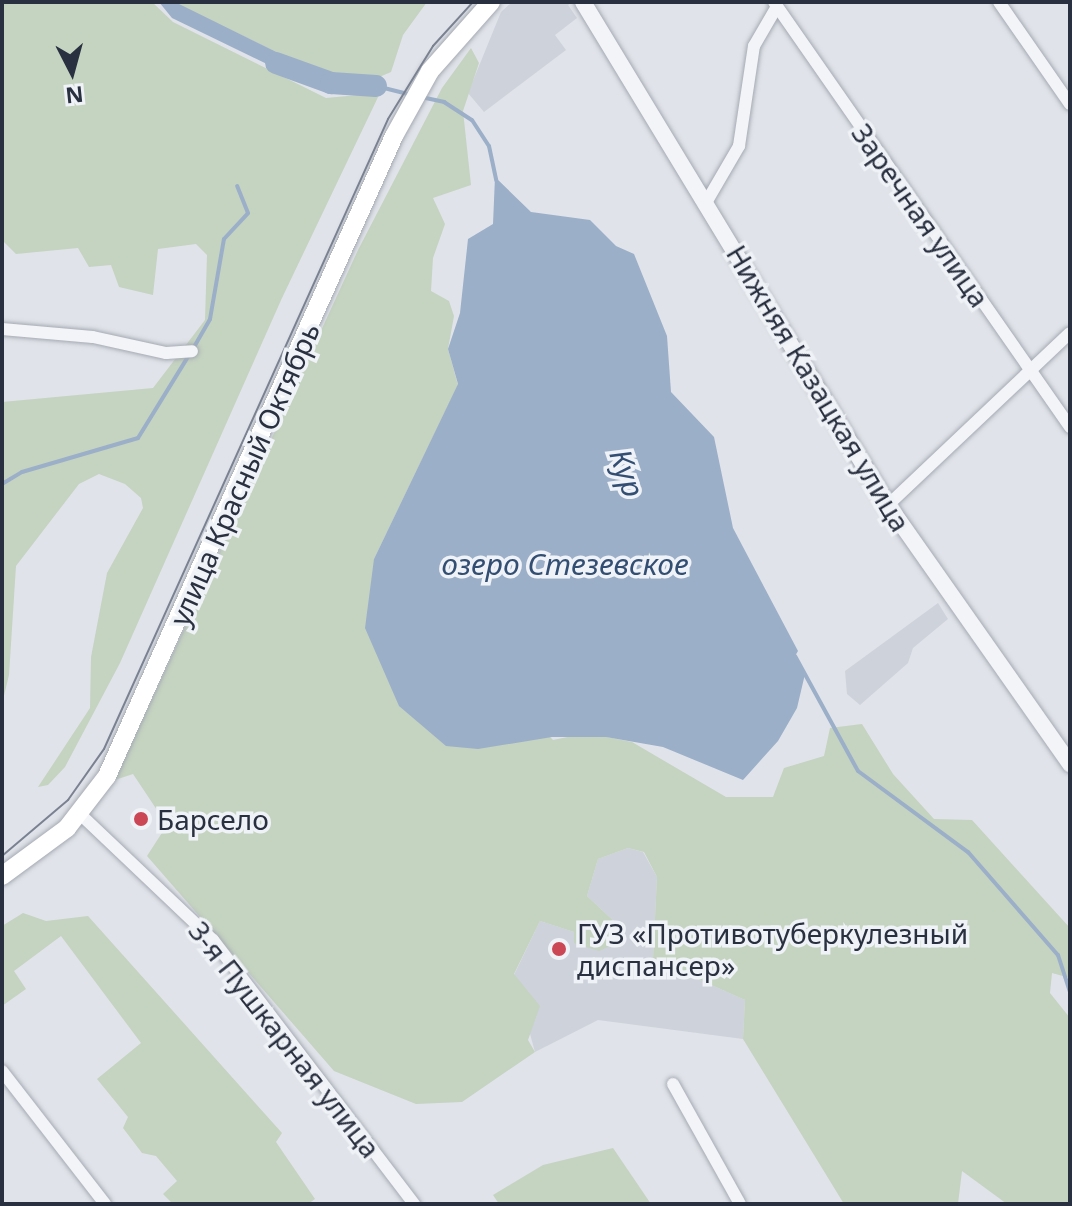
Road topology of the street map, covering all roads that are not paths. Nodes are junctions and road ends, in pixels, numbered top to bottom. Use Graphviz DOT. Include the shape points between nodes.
graph roads {
  1 [pos="491,2"];
  2 [pos="583,2"];
  3 [pos="999,2"];
  4 [pos="775,5"];
  5 [pos="1070,104"];
  6 [pos="707,201"];
  7 [pos="2,329"];
  8 [pos="1070,333"];
  9 [pos="192,351"];
  10 [pos="1029,369"];
  11 [pos="1070,427"];
  12 [pos="888,505"];
  13 [pos="1070,764"];
  14 [pos="79,813"];
  15 [pos="2,876"];
  16 [pos="2,1071"];
  17 [pos="673,1084"];
  18 [pos="105,1204"];
  19 [pos="414,1204"];
  20 [pos="740,1204"];
  1 -- 14 [label="main road, улица Красный Октябрь" via="450,44 394,136 122,747"];
  2 -- 6 [label="street, Нижняя Казацкая улица"];
  3 -- 5 [label="street"];
  4 -- 6 [label="street" via="754,46 739,146"];
  4 -- 10 [label="street, Заречная улица"];
  6 -- 12 [label="street, Нижняя Казацкая улица" via="798,363"];
  7 -- 9 [label="street" via="93,337 166,353"];
  8 -- 10 [label="street"];
  10 -- 11 [label="street, Заречная улица"];
  10 -- 12 [label="street"];
  12 -- 13 [label="street, Нижняя Казацкая улица"];
  14 -- 15 [label="main road, улица Красный Октябрь" via="35,855"];
  14 -- 19 [label="street, 3-я Пушкарная улица" via="213,940"];
  16 -- 18 [label="street"];
  17 -- 20 [label="street"];
}
